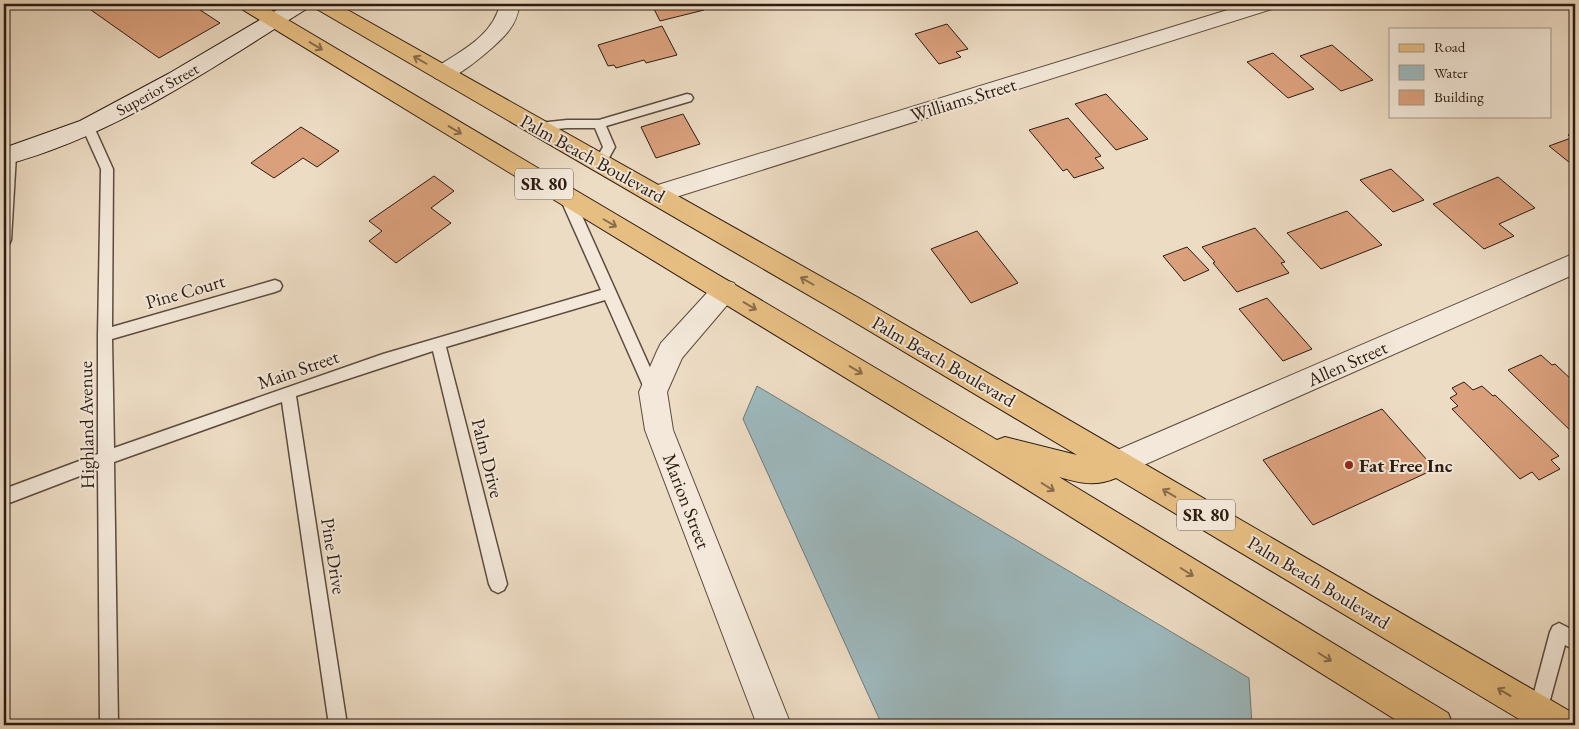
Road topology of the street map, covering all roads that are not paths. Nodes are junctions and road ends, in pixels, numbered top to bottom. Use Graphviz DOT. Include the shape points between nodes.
graph roads {
  1 [pos="247,4"];
  2 [pos="301,4"];
  3 [pos="322,4"];
  4 [pos="510,4"];
  5 [pos="1268,4"];
  6 [pos="275,21"];
  7 [pos="443,73"];
  8 [pos="687,98"];
  9 [pos="599,124"];
  10 [pos="539,127"];
  11 [pos="88,128"];
  12 [pos="7,156"];
  13 [pos="600,162"];
  14 [pos="657,194"];
  15 [pos="567,198"];
  16 [pos="4,240"];
  17 [pos="1575,263"];
  18 [pos="275,286"];
  19 [pos="724,290"];
  20 [pos="609,293"];
  21 [pos="105,335"];
  22 [pos="438,343"];
  23 [pos="653,392"];
  24 [pos="288,394"];
  25 [pos="977,443"];
  26 [pos="107,457"];
  27 [pos="1118,463"];
  28 [pos="4,497"];
  29 [pos="498,584"];
  30 [pos="1575,641"];
  31 [pos="1550,718"];
  32 [pos="109,725"];
  33 [pos="338,725"];
  34 [pos="774,725"];
  35 [pos="1436,725"];
  1 -- 6 [label="main road, SR 80"];
  2 -- 6 [label="street, Superior Street"];
  7 -- 3 [label="main road, Palm Beach Boulevard / SR 80, one-way"];
  4 -- 7 [label="street" via="510,12 496,34"];
  5 -- 14 [label="street, Williams Street"];
  6 -- 11 [label="street, Superior Street"];
  6 -- 15 [label="main road, SR 80, one-way"];
  7 -- 10 [label="main road, Palm Beach Boulevard / SR 80"];
  8 -- 9 [label="lane"];
  9 -- 10 [label="lane"];
  9 -- 13 [label="lane" via="609,147"];
  10 -- 13 [label="main road, Palm Beach Boulevard / SR 80"];
  11 -- 12 [label="street, Superior Street"];
  11 -- 21 [label="lane, Highland Avenue" via="106,169"];
  12 -- 16 [label="lane"];
  13 -- 14 [label="main road, Palm Beach Boulevard / SR 80"];
  27 -- 14 [label="main road, Palm Beach Boulevard / SR 80, one-way"];
  15 -- 19 [label="main road, SR 80, one-way"];
  15 -- 20 [label="lane"];
  17 -- 27 [label="street, Allen Street"];
  18 -- 21 [label="lane, Pine Court"];
  19 -- 23 [label="street" via="671,351"];
  19 -- 25 [label="main road, SR 80, one-way"];
  20 -- 22 [label="lane, Main Street"];
  20 -- 23 [label="lane"];
  21 -- 26 [label="lane, Highland Avenue"];
  22 -- 24 [label="lane, Main Street"];
  22 -- 29 [label="lane, Palm Drive"];
  23 -- 34 [label="street, Marion Street" via="659,430"];
  24 -- 26 [label="lane, Main Street"];
  24 -- 33 [label="lane, Pine Drive"];
  25 -- 27 [label="main road" via="1086,471 1102,470"];
  25 -- 35 [label="main road, SR 80, one-way"];
  26 -- 28 [label="lane, Main Street"];
  26 -- 32 [label="lane, Highland Avenue"];
  31 -- 27 [label="main road, Palm Beach Boulevard / SR 80, one-way"];
  30 -- 31 [label="lane" via="1559,632"];
}
